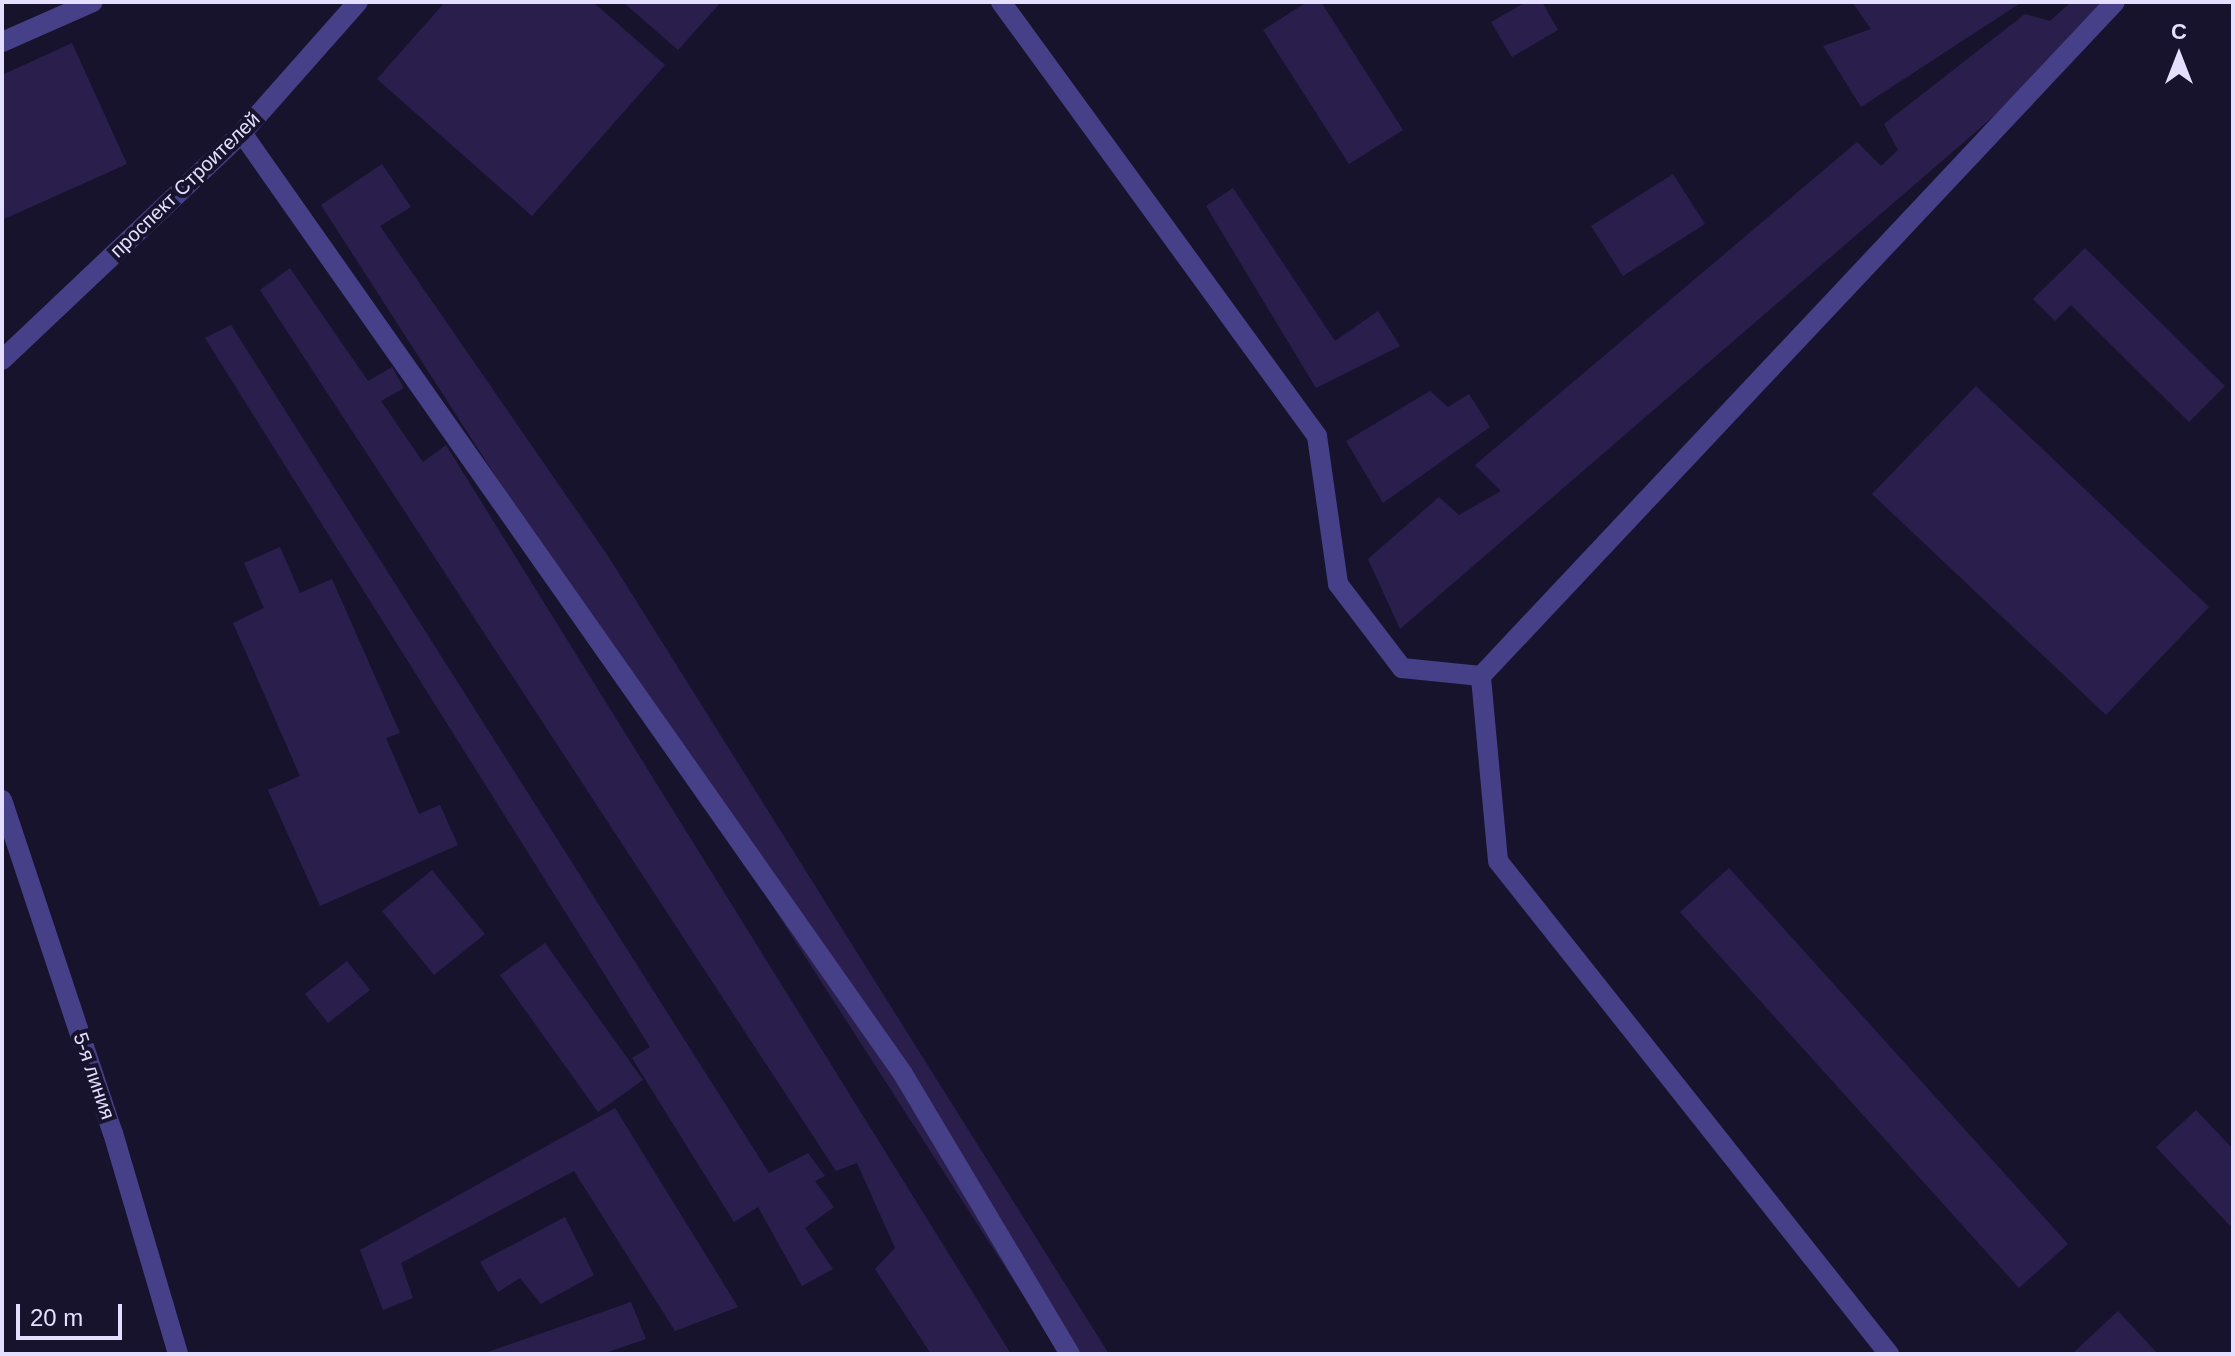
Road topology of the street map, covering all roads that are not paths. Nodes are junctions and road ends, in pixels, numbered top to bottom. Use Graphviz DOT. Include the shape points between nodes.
graph roads {
  1 [pos="93,2"];
  2 [pos="358,2"];
  3 [pos="1001,2"];
  4 [pos="2115,2"];
  5 [pos="2,42"];
  6 [pos="242,133"];
  7 [pos="2,360"];
  8 [pos="1481,676"];
  9 [pos="2,800"];
  10 [pos="178,1354"];
  11 [pos="1070,1354"];
  12 [pos="1889,1354"];
  1 -- 5 [label="street"];
  2 -- 6 [label="street, проспект Строителей"];
  3 -- 8 [label="street" via="1317,436 1338,584 1402,668"];
  4 -- 8 [label="street"];
  6 -- 7 [label="street, проспект Строителей"];
  6 -- 11 [label="street" via="903,1074"];
  8 -- 12 [label="street" via="1498,861"];
  9 -- 10 [label="street, 5-я линия" via="113,1133"];
}
